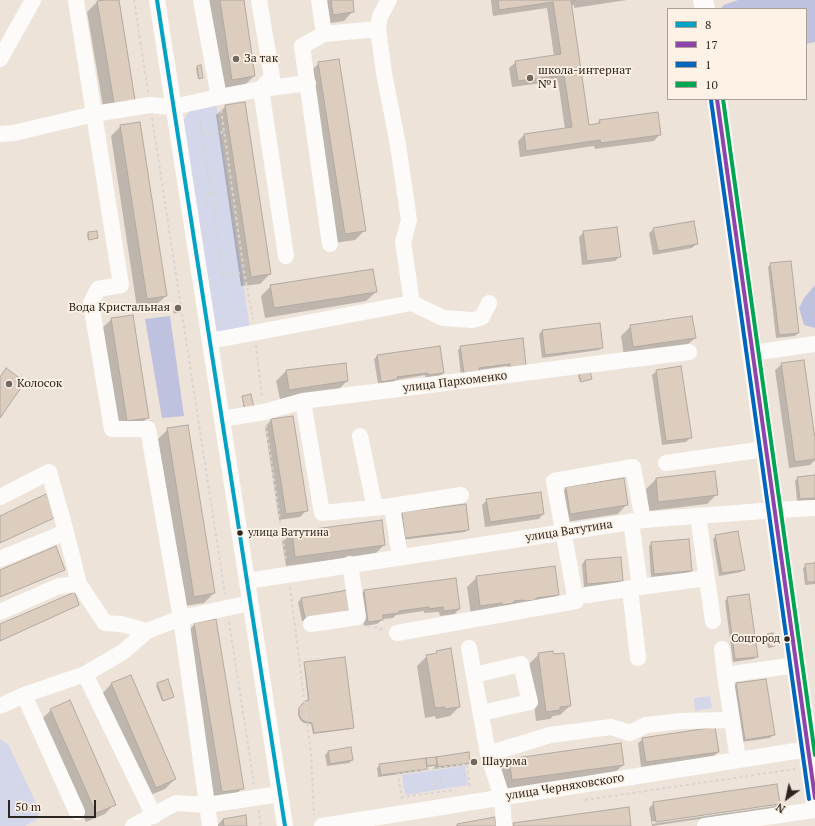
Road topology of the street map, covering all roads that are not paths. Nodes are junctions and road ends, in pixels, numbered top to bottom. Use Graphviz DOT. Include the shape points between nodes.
graph roads {
  1 [pos="33,0"];
  2 [pos="157,0"];
  3 [pos="201,0"];
  4 [pos="259,0"];
  5 [pos="319,0"];
  6 [pos="389,0"];
  7 [pos="76,1"];
  8 [pos="378,29"];
  9 [pos="324,34"];
  10 [pos="0,59"];
  11 [pos="308,83"];
  12 [pos="261,89"];
  13 [pos="219,97"];
  14 [pos="717,100"];
  15 [pos="173,107"];
  16 [pos="94,114"];
  17 [pos="0,134"];
  18 [pos="330,244"];
  19 [pos="286,256"];
  20 [pos="412,303"];
  21 [pos="489,303"];
  22 [pos="210,341"];
  23 [pos="815,344"];
  24 [pos="689,352"];
  25 [pos="752,353"];
  26 [pos="303,402"];
  27 [pos="222,419"];
  28 [pos="360,436"];
  29 [pos="765,449"];
  30 [pos="666,463"];
  31 [pos="461,495"];
  32 [pos="0,497"];
  33 [pos="392,506"];
  34 [pos="375,508"];
  35 [pos="815,508"];
  36 [pos="774,510"];
  37 [pos="698,516"];
  38 [pos="637,520"];
  39 [pos="66,532"];
  40 [pos="563,532"];
  41 [pos="400,557"];
  42 [pos="0,559"];
  43 [pos="350,564"];
  44 [pos="707,578"];
  45 [pos="247,580"];
  46 [pos="79,584"];
  47 [pos="635,588"];
  48 [pos="587,595"];
  49 [pos="250,603"];
  50 [pos="0,612"];
  51 [pos="182,618"];
  52 [pos="713,621"];
  53 [pos="311,624"];
  54 [pos="147,631"];
  55 [pos="397,633"];
  56 [pos="469,648"];
  57 [pos="722,649"];
  58 [pos="638,658"];
  59 [pos="796,665"];
  60 [pos="85,674"];
  61 [pos="474,675"];
  62 [pos="724,675"];
  63 [pos="24,695"];
  64 [pos="0,706"];
  65 [pos="481,714"];
  66 [pos="732,720"];
  67 [pos="488,754"];
  68 [pos="807,755"];
  69 [pos="738,760"];
  70 [pos="280,794"];
  71 [pos="502,797"];
  72 [pos="815,798"];
  73 [pos="207,805"];
  74 [pos="815,810"];
  75 [pos="77,812"];
  76 [pos="399,813"];
  77 [pos="154,816"];
  78 [pos="318,822"];
  79 [pos="133,826"];
  80 [pos="210,826"];
  81 [pos="285,826"];
  82 [pos="504,826"];
  83 [pos="705,826"];
  1 -- 10 [label="street"];
  2 -- 15 [label="street"];
  3 -- 13 [label="street"];
  4 -- 12 [label="street" via="272,77"];
  5 -- 9 [label="street"];
  6 -- 8 [label="street" via="380,16"];
  7 -- 16 [label="street"];
  8 -- 9 [label="street"];
  8 -- 20 [label="street" via="410,220 403,242"];
  9 -- 11 [label="street" via="302,46"];
  11 -- 12 [label="street"];
  11 -- 18 [label="street"];
  12 -- 13 [label="street"];
  12 -- 19 [label="street"];
  13 -- 15 [label="street"];
  14 -- 25 [label="main road"];
  15 -- 16 [label="street" via="150,105"];
  15 -- 22 [label="street"];
  16 -- 17 [label="street"];
  16 -- 51 [label="street" via="121,285 98,289 91,303 112,429 148,429"];
  20 -- 21 [label="street" via="443,318 473,320 482,317"];
  20 -- 22 [label="street"];
  22 -- 27 [label="street"];
  23 -- 25 [label="street"];
  24 -- 26 [label="street, улица Пархоменко"];
  25 -- 29 [label="main road"];
  26 -- 27 [label="street, улица Пархоменко"];
  26 -- 34 [label="street" via="322,513"];
  27 -- 45 [label="street"];
  28 -- 34 [label="street"];
  29 -- 30 [label="street"];
  29 -- 36 [label="main road"];
  31 -- 33 [label="street"];
  32 -- 39 [label="street" via="48,472"];
  33 -- 34 [label="street"];
  33 -- 41 [label="street"];
  35 -- 36 [label="street, улица Ватутина"];
  36 -- 37 [label="street, улица Ватутина"];
  36 -- 59 [label="main road"];
  37 -- 38 [label="street, улица Ватутина"];
  37 -- 44 [label="street"];
  38 -- 40 [label="street, улица Ватутина"];
  38 -- 40 [label="street" via="633,467 554,481"];
  38 -- 47 [label="street"];
  39 -- 42 [label="street"];
  39 -- 46 [label="street"];
  40 -- 41 [label="street, улица Ватутина"];
  40 -- 55 [label="street" via="576,601"];
  41 -- 43 [label="street, улица Ватутина"];
  43 -- 45 [label="street, улица Ватутина"];
  43 -- 53 [label="street" via="358,617"];
  44 -- 47 [label="street"];
  44 -- 52 [label="street"];
  45 -- 49 [label="street"];
  46 -- 50 [label="street" via="59,586"];
  46 -- 54 [label="street" via="105,623"];
  47 -- 48 [label="street"];
  47 -- 58 [label="street"];
  49 -- 51 [label="street"];
  49 -- 70 [label="street"];
  51 -- 54 [label="street"];
  51 -- 73 [label="street"];
  54 -- 60 [label="street" via="123,652"];
  56 -- 61 [label="street"];
  57 -- 62 [label="street"];
  59 -- 62 [label="street"];
  59 -- 68 [label="main road"];
  60 -- 63 [label="street"];
  60 -- 77 [label="street"];
  61 -- 65 [label="street"];
  61 -- 65 [label="street" via="521,664 530,702"];
  62 -- 66 [label="street"];
  63 -- 64 [label="street"];
  63 -- 75 [label="street"];
  65 -- 67 [label="street"];
  66 -- 67 [label="street" via="646,725 630,733 611,727 550,735"];
  66 -- 69 [label="street"];
  67 -- 71 [label="street"];
  68 -- 69 [label="street, улица Черняховского"];
  68 -- 72 [label="main road"];
  69 -- 71 [label="street, улица Черняховского"];
  70 -- 73 [label="street"];
  70 -- 81 [label="street"];
  71 -- 76 [label="street, улица Черняховского" via="471,795"];
  71 -- 82 [label="street"];
  73 -- 77 [label="street" via="176,803"];
  73 -- 80 [label="street"];
  74 -- 83 [label="street"];
  76 -- 78 [label="street, улица Черняховского"];
  77 -- 79 [label="street"];
}
